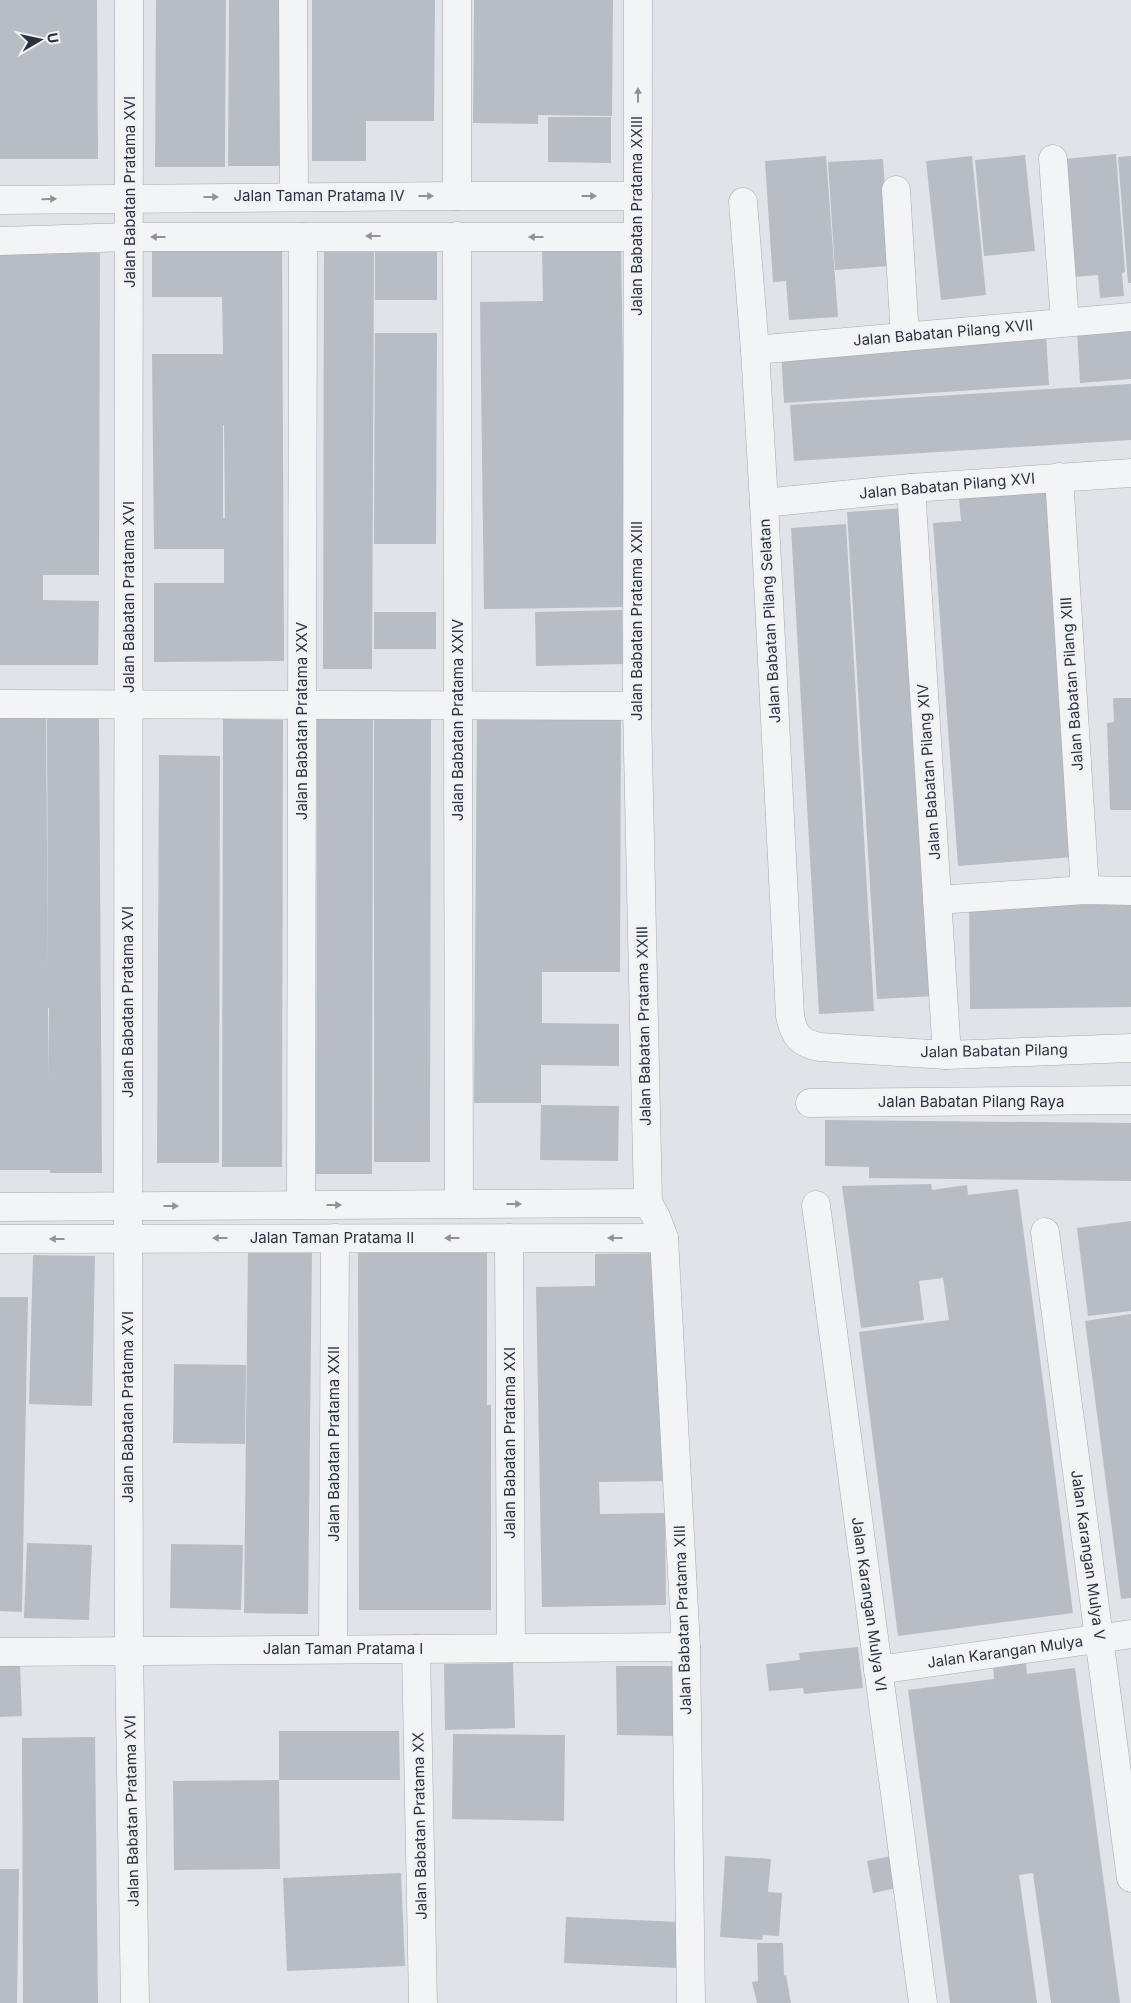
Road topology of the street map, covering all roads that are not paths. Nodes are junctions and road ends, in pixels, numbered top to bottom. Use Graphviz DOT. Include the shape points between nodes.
graph roads {
  1 [pos="129,0"];
  2 [pos="293,0"];
  3 [pos="457,0"];
  4 [pos="638,0"];
  5 [pos="1053,159"];
  6 [pos="896,190"];
  7 [pos="294,196"];
  8 [pos="457,196"];
  9 [pos="638,196"];
  10 [pos="130,198"];
  11 [pos="0,200"];
  12 [pos="743,202"];
  13 [pos="457,236"];
  14 [pos="303,237"];
  15 [pos="637,237"];
  16 [pos="130,238"];
  17 [pos="0,241"];
  18 [pos="1131,317"];
  19 [pos="1065,322"];
  20 [pos="905,337"];
  21 [pos="755,350"];
  22 [pos="1131,473"];
  23 [pos="1059,477"];
  24 [pos="911,488"];
  25 [pos="764,503"];
  26 [pos="0,704"];
  27 [pos="129,704"];
  28 [pos="302,705"];
  29 [pos="458,705"];
  30 [pos="636,706"];
  31 [pos="1085,890"];
  32 [pos="1131,891"];
  33 [pos="937,900"];
  34 [pos="799,1038"];
  35 [pos="1131,1048"];
  36 [pos="947,1055"];
  37 [pos="1131,1100"];
  38 [pos="810,1103"];
  39 [pos="648,1203"];
  40 [pos="459,1204"];
  41 [pos="301,1205"];
  42 [pos="816,1205"];
  43 [pos="128,1206"];
  44 [pos="0,1207"];
  45 [pos="1045,1232"];
  46 [pos="335,1238"];
  47 [pos="509,1238"];
  48 [pos="664,1238"];
  49 [pos="0,1239"];
  50 [pos="128,1239"];
  51 [pos="1131,1634"];
  52 [pos="1099,1638"];
  53 [pos="686,1647"];
  54 [pos="511,1648"];
  55 [pos="416,1649"];
  56 [pos="333,1650"];
  57 [pos="129,1651"];
  58 [pos="0,1652"];
  59 [pos="878,1670"];
  60 [pos="1131,1878"];
  61 [pos="135,2003"];
  62 [pos="423,2003"];
  63 [pos="691,2003"];
  64 [pos="923,2003"];
  1 -- 10 [label="street, Jalan Babatan Pratama XVI"];
  2 -- 7 [label="street"];
  3 -- 8 [label="street"];
  9 -- 4 [label="street, Jalan Babatan Pratama XXIII, one-way"];
  5 -- 19 [label="street"];
  6 -- 20 [label="street"];
  7 -- 8 [label="street, Jalan Taman Pratama IV, one-way"];
  10 -- 7 [label="street, Jalan Taman Pratama IV, one-way"];
  8 -- 9 [label="street, Jalan Taman Pratama IV, one-way"];
  9 -- 15 [label="street, Jalan Babatan Pratama XXIII"];
  11 -- 10 [label="street, Jalan Taman Pratama IV, one-way"];
  10 -- 16 [label="street, Jalan Babatan Pratama XVI"];
  12 -- 21 [label="street, Jalan Babatan Pilang Selatan"];
  13 -- 14 [label="street, one-way"];
  15 -- 13 [label="street, one-way"];
  13 -- 29 [label="street, Jalan Babatan Pratama XXIV"];
  14 -- 16 [label="street, one-way"];
  14 -- 28 [label="street, Jalan Babatan Pratama XXV"];
  15 -- 30 [label="street, Jalan Babatan Pratama XXIII"];
  16 -- 17 [label="street"];
  16 -- 27 [label="street, Jalan Babatan Pratama XVI"];
  18 -- 19 [label="street, Jalan Babatan Pilang XVII"];
  19 -- 20 [label="street, Jalan Babatan Pilang XVII"];
  20 -- 21 [label="street, Jalan Babatan Pilang XVII"];
  21 -- 25 [label="street, Jalan Babatan Pilang Selatan"];
  22 -- 23 [label="street, Jalan Babatan Pilang XVI"];
  23 -- 24 [label="street, Jalan Babatan Pilang XVI"];
  23 -- 31 [label="street, Jalan Babatan Pilang XIII"];
  24 -- 25 [label="street, Jalan Babatan Pilang XVI"];
  24 -- 33 [label="street, Jalan Babatan Pilang XIV"];
  25 -- 34 [label="street, Jalan Babatan Pilang Selatan" via="790,1016"];
  26 -- 27 [label="street"];
  27 -- 28 [label="street"];
  27 -- 43 [label="street, Jalan Babatan Pratama XVI"];
  28 -- 29 [label="street"];
  28 -- 41 [label="street, Jalan Babatan Pratama XXV"];
  29 -- 30 [label="street"];
  29 -- 40 [label="street, Jalan Babatan Pratama XXIV"];
  30 -- 39 [label="street, Jalan Babatan Pratama XXIII"];
  31 -- 32 [label="street"];
  31 -- 33 [label="street"];
  33 -- 36 [label="street, Jalan Babatan Pilang XIV"];
  34 -- 36 [label="street, Jalan Babatan Pilang" via="820,1047"];
  35 -- 36 [label="street, Jalan Babatan Pilang"];
  37 -- 38 [label="street, Jalan Babatan Pilang Raya"];
  40 -- 39 [label="street, one-way"];
  39 -- 48 [label="street, Jalan Babatan Pratama XXIII"];
  41 -- 40 [label="street, one-way"];
  43 -- 41 [label="street, one-way"];
  42 -- 59 [label="street, Jalan Karangan Mulya VI"];
  43 -- 44 [label="street"];
  43 -- 50 [label="street, Jalan Babatan Pratama XVI"];
  45 -- 52 [label="street, Jalan Karangan Mulya V"];
  47 -- 46 [label="street, Jalan Taman Pratama II, one-way"];
  46 -- 50 [label="street, Jalan Taman Pratama II, one-way"];
  46 -- 56 [label="street, Jalan Babatan Pratama XXII"];
  48 -- 47 [label="street, Jalan Taman Pratama II, one-way"];
  47 -- 54 [label="street, Jalan Babatan Pratama XXI"];
  48 -- 53 [label="street, Jalan Babatan Pratama XIII"];
  50 -- 49 [label="street, Jalan Taman Pratama II, one-way"];
  50 -- 57 [label="street, Jalan Babatan Pratama XVI"];
  51 -- 52 [label="street, Jalan Karangan Mulya"];
  52 -- 59 [label="street, Jalan Karangan Mulya"];
  52 -- 60 [label="street, Jalan Karangan Mulya V"];
  53 -- 54 [label="street, Jalan Taman Pratama I"];
  53 -- 63 [label="street, Jalan Babatan Pratama XIII"];
  54 -- 55 [label="street, Jalan Taman Pratama I"];
  55 -- 56 [label="street, Jalan Taman Pratama I"];
  55 -- 62 [label="street, Jalan Babatan Pratama XX"];
  56 -- 57 [label="street, Jalan Taman Pratama I"];
  57 -- 58 [label="street, Jalan Taman Pratama I"];
  57 -- 61 [label="street, Jalan Babatan Pratama XVI"];
  59 -- 64 [label="street, Jalan Karangan Mulya VI"];
}
